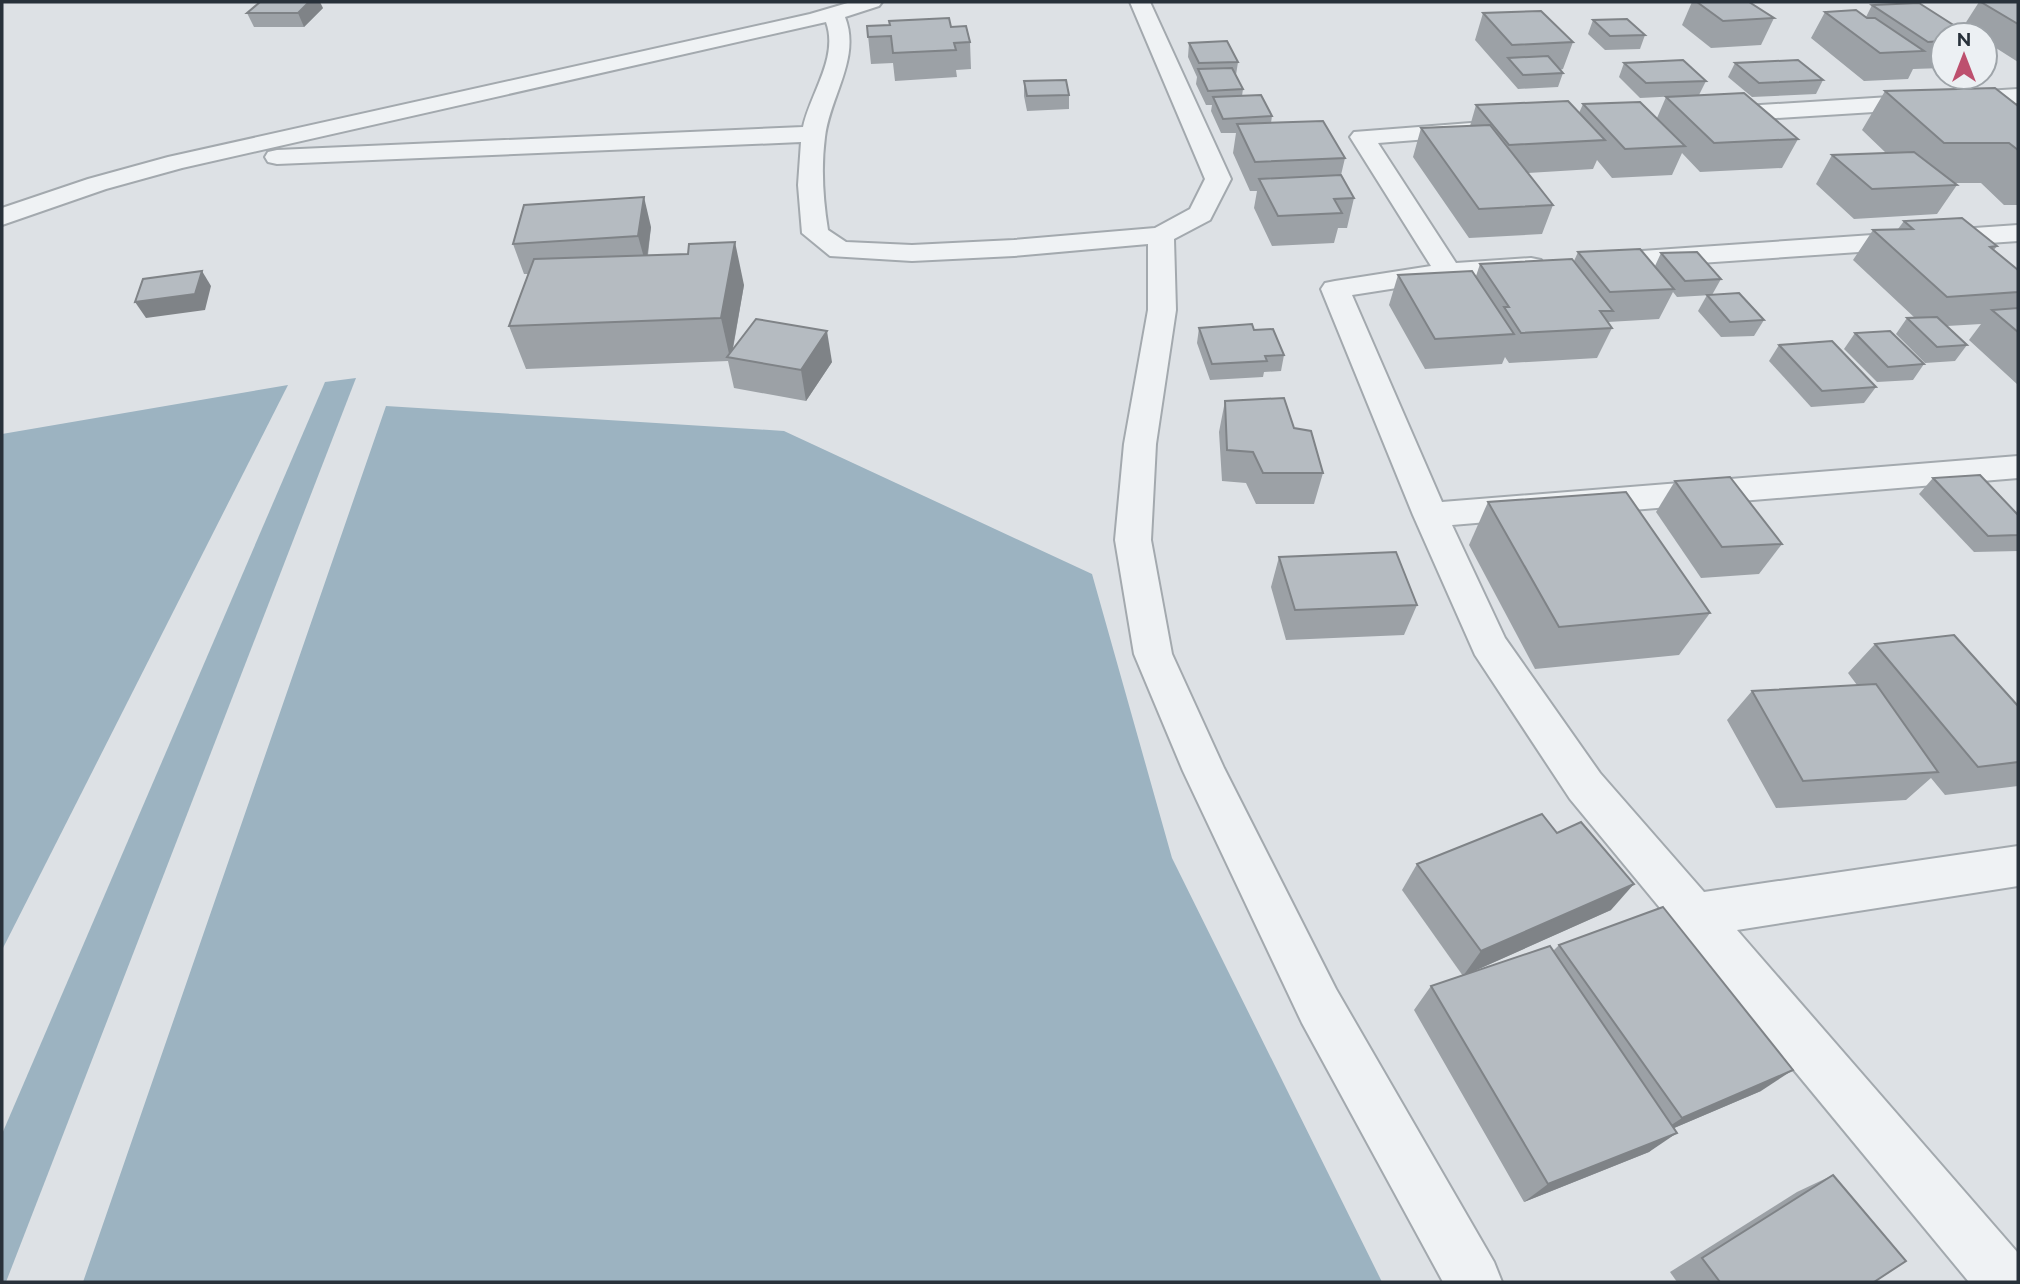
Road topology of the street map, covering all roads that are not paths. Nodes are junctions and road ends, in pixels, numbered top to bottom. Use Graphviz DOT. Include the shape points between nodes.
graph roads {
  1 [pos="872,2"];
  2 [pos="1140,2"];
  3 [pos="833,13"];
  4 [pos="2018,96"];
  5 [pos="1697,116"];
  6 [pos="1488,129"];
  7 [pos="813,134"];
  8 [pos="177,162"];
  9 [pos="2,218"];
  10 [pos="2018,233"];
  11 [pos="1161,235"];
  12 [pos="1448,272"];
  13 [pos="2018,467"];
  14 [pos="1430,514"];
  15 [pos="2018,866"];
  16 [pos="1694,915"];
  17 [pos="1474,1282"];
  18 [pos="2006,1282"];
  1 -- 3 [label="street"];
  2 -- 11 [label="street" via="1218,180 1201,214"];
  3 -- 7 [label="street" via="839,24 838,44"];
  3 -- 8 [label="street"];
  4 -- 5 [label="street"];
  6 -- 12 [label="street" via="1362,137"];
  7 -- 8 [label="street"];
  7 -- 11 [label="street" via="810,201 815,233 841,250 925,252"];
  8 -- 9 [label="street"];
  10 -- 12 [label="street"];
  11 -- 17 [label="street" via="1162,310 1140,444 1133,540 1153,654 1204,771 1319,1006"];
  12 -- 14 [label="street" via="1335,289"];
  13 -- 14 [label="street"];
  14 -- 16 [label="street" via="1489,645 1585,786"];
  15 -- 16 [label="street"];
  16 -- 18 [label="street"];
}
